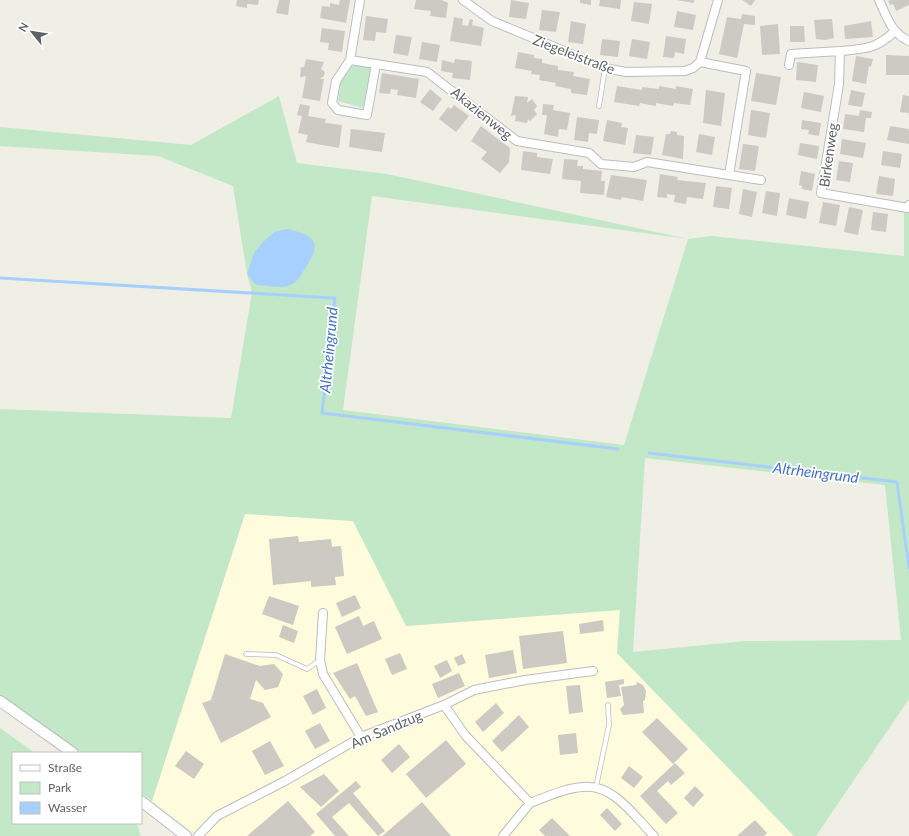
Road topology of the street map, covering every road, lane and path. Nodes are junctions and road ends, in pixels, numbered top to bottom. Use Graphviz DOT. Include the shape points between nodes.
graph roads {
  1 [pos="360,0"];
  2 [pos="463,0"];
  3 [pos="718,0"];
  4 [pos="879,0"];
  5 [pos="894,32"];
  6 [pos="909,41"];
  7 [pos="840,52"];
  8 [pos="350,60"];
  9 [pos="700,62"];
  10 [pos="376,64"];
  11 [pos="789,65"];
  12 [pos="605,68"];
  13 [pos="599,106"];
  14 [pos="729,175"];
  15 [pos="761,180"];
  16 [pos="909,204"];
  17 [pos="323,613"];
  18 [pos="246,654"];
  19 [pos="320,660"];
  20 [pos="593,671"];
  21 [pos="0,701"];
  22 [pos="444,705"];
  23 [pos="608,705"];
  24 [pos="360,737"];
  25 [pos="72,752"];
  26 [pos="596,787"];
  27 [pos="142,802"];
  28 [pos="530,803"];
  29 [pos="186,836"];
  30 [pos="198,836"];
  31 [pos="503,836"];
  32 [pos="654,836"];
  1 -- 8 [label="street"];
  2 -- 12 [label="street, Ziegeleistraße" via="492,21"];
  3 -- 9 [label="street"];
  4 -- 5 [label="street"];
  5 -- 6 [label="street"];
  5 -- 7 [label="street" via="871,48"];
  7 -- 11 [label="street" via="791,54"];
  7 -- 16 [label="street, Birkenweg" via="839,84 821,193 908,208"];
  8 -- 10 [label="street, Akazienweg"];
  8 -- 10 [label="street" via="336,81 332,103 338,110 367,115"];
  9 -- 12 [label="street, Ziegeleistraße" via="685,71 626,72"];
  9 -- 14 [label="street" via="746,71"];
  10 -- 14 [label="street, Akazienweg" via="427,72 517,141 589,153 601,164 634,168 647,162"];
  12 -- 13 [label="lane"];
  14 -- 15 [label="street, Akazienweg"];
  17 -- 19 [label="street"];
  18 -- 19 [label="lane" via="276,655 307,669"];
  19 -- 24 [label="street" via="323,674"];
  20 -- 22 [label="street, Am Sandzug" via="474,690"];
  21 -- 25 [label="street"];
  22 -- 24 [label="street, Am Sandzug"];
  22 -- 28 [label="street" via="465,735"];
  23 -- 26 [label="lane" via="609,725"];
  24 -- 30 [label="street, Am Sandzug" via="285,781 217,816"];
  26 -- 28 [label="street" via="582,787"];
  26 -- 32 [label="street" via="617,798"];
  27 -- 29 [label="street"];
  28 -- 31 [label="street"];
}
